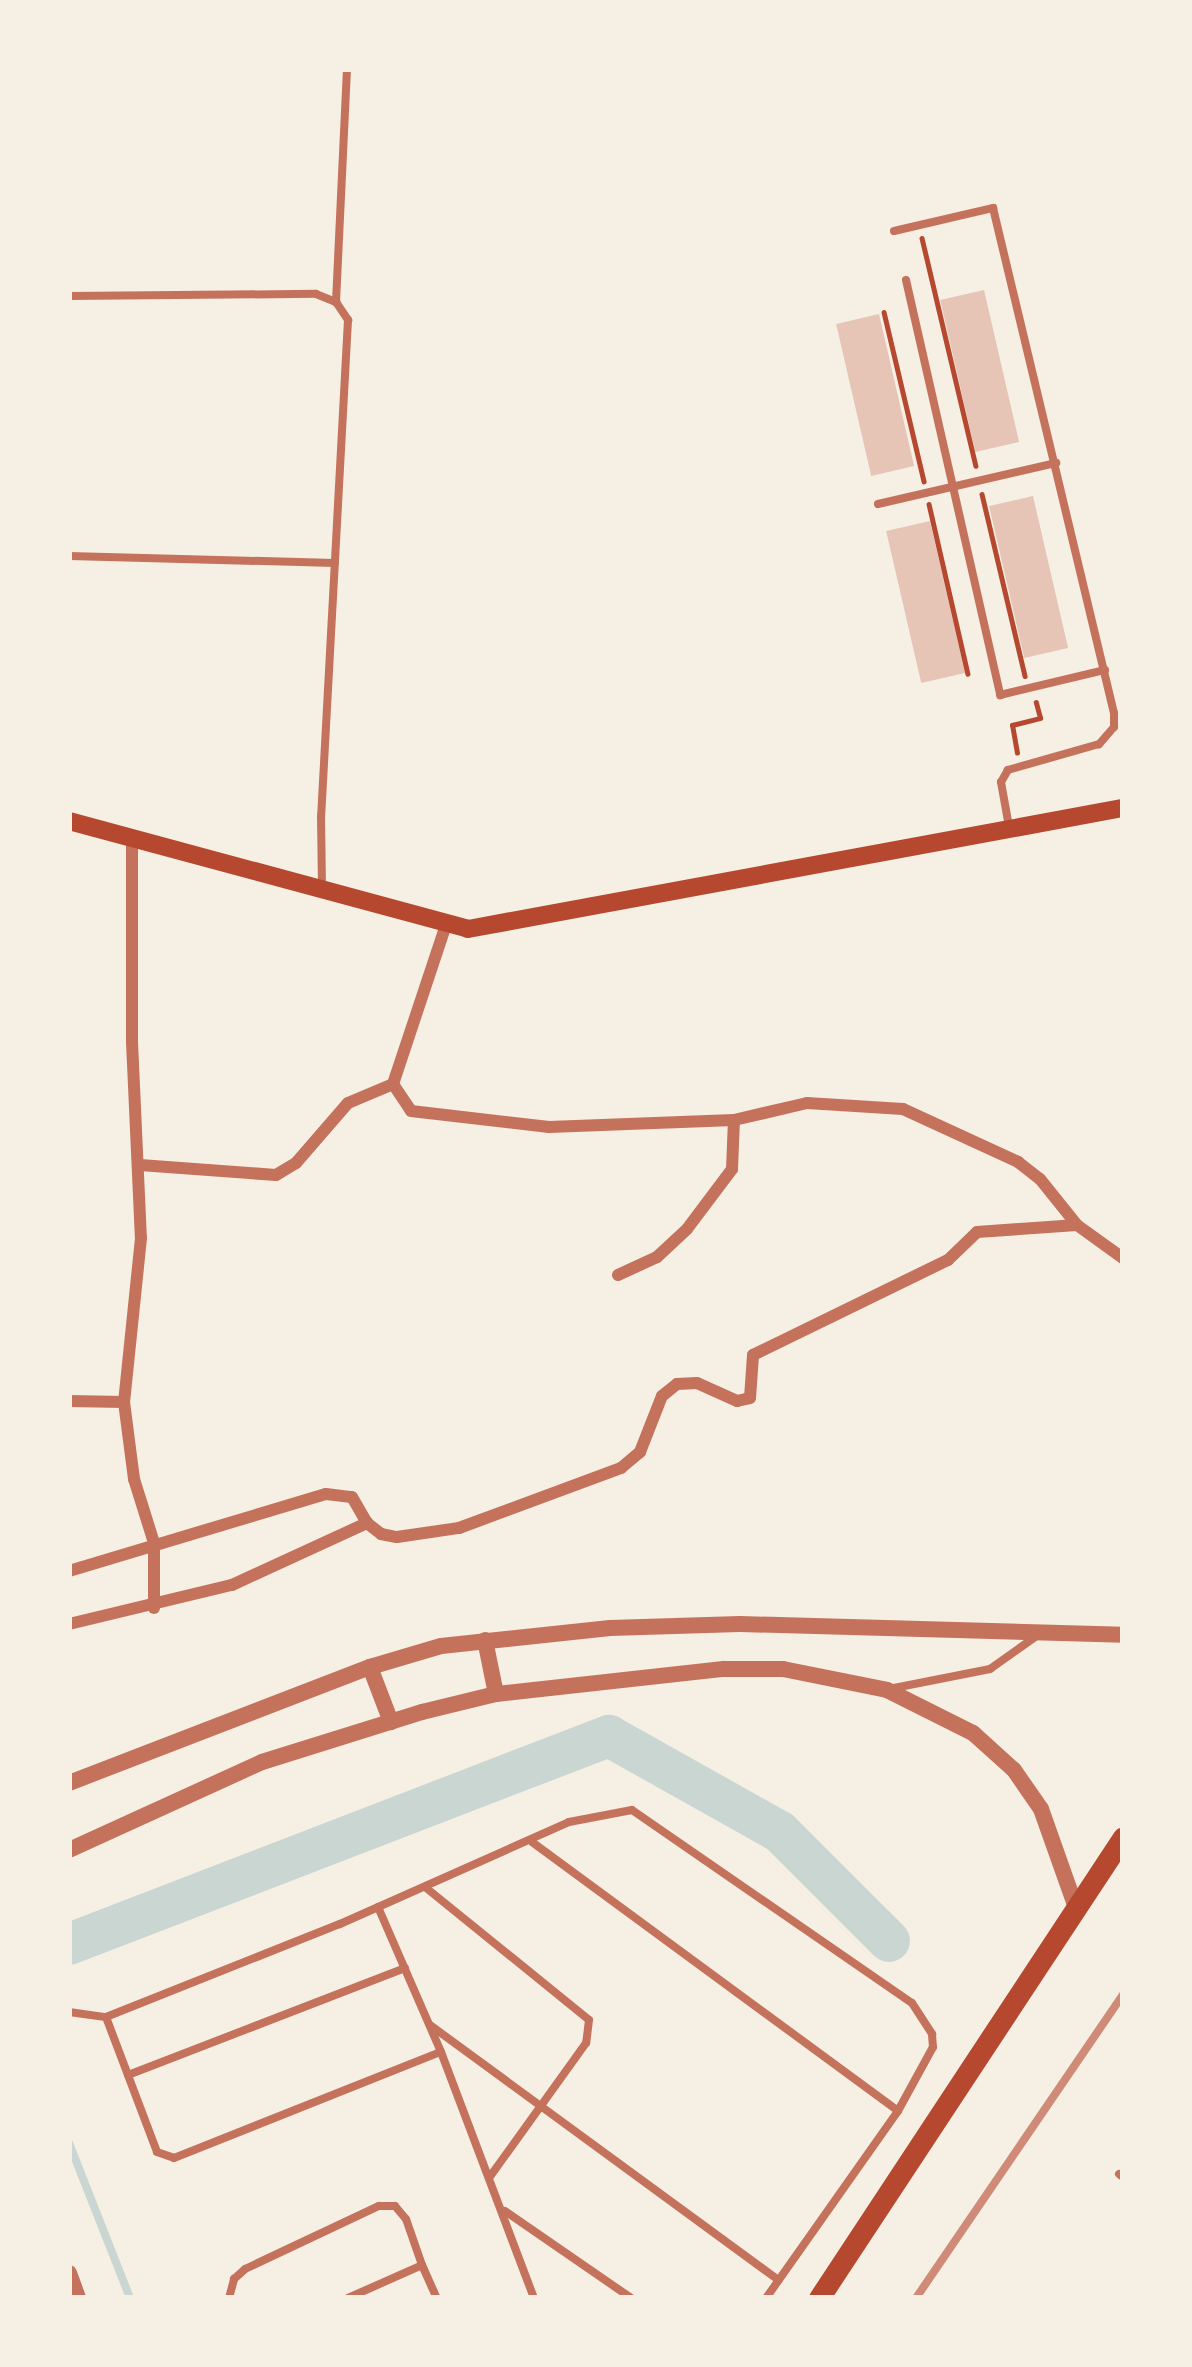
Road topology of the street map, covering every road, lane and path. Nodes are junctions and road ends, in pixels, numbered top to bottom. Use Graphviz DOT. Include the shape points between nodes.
graph roads {
  1 [pos="346,69"];
  2 [pos="894,231"];
  3 [pos="906,280"];
  4 [pos="69,296"];
  5 [pos="336,302"];
  6 [pos="1056,463"];
  7 [pos="952,487"];
  8 [pos="878,504"];
  9 [pos="69,556"];
  10 [pos="334,563"];
  11 [pos="1105,670"];
  12 [pos="1123,808"];
  13 [pos="69,820"];
  14 [pos="1010,827"];
  15 [pos="132,836"];
  16 [pos="322,892"];
  17 [pos="446,926"];
  18 [pos="393,1084"];
  19 [pos="734,1120"];
  20 [pos="140,1165"];
  21 [pos="1077,1225"];
  22 [pos="1123,1258"];
  23 [pos="618,1275"];
  24 [pos="69,1401"];
  25 [pos="124,1402"];
  26 [pos="367,1522"];
  27 [pos="154,1543"];
  28 [pos="69,1571"];
  29 [pos="154,1608"];
  30 [pos="69,1624"];
  31 [pos="1123,1635"];
  32 [pos="1037,1636"];
  33 [pos="485,1640"];
  34 [pos="370,1667"];
  35 [pos="887,1690"];
  36 [pos="496,1694"];
  37 [pos="391,1722"];
  38 [pos="69,1783"];
  39 [pos="1123,1837"];
  40 [pos="531,1841"];
  41 [pos="69,1850"];
  42 [pos="424,1887"];
  43 [pos="1075,1905"];
  44 [pos="378,1907"];
  45 [pos="405,1968"];
  46 [pos="69,2012"];
  47 [pos="106,2017"];
  48 [pos="430,2025"];
  49 [pos="441,2052"];
  50 [pos="128,2075"];
  51 [pos="543,2108"];
  52 [pos="898,2111"];
  53 [pos="490,2176"];
  54 [pos="504,2211"];
  55 [pos="422,2265"];
  56 [pos="69,2273"];
  57 [pos="779,2280"];
  58 [pos="78,2298"];
  59 [pos="230,2298"];
  60 [pos="348,2298"];
  61 [pos="437,2298"];
  62 [pos="534,2298"];
  63 [pos="631,2298"];
  64 [pos="766,2298"];
  65 [pos="818,2298"];
  1 -- 5 [label="lane"];
  2 -- 6 [label="lane" via="993,208"];
  3 -- 7 [label="lane"];
  4 -- 5 [label="lane" via="316,294"];
  5 -- 10 [label="lane" via="348,320"];
  6 -- 7 [label="lane"];
  6 -- 11 [label="lane"];
  7 -- 8 [label="lane"];
  7 -- 11 [label="lane" via="1000,695"];
  9 -- 10 [label="lane"];
  10 -- 16 [label="lane"];
  11 -- 14 [label="lane" via="1114,713 1108,737 1008,770 1001,782"];
  12 -- 14 [label="main road"];
  13 -- 15 [label="main road"];
  14 -- 17 [label="main road" via="499,925"];
  15 -- 16 [label="main road"];
  15 -- 20 [label="street"];
  16 -- 17 [label="main road"];
  17 -- 18 [label="street"];
  18 -- 19 [label="street" via="411,1111 427,1115 548,1127"];
  18 -- 20 [label="street" via="348,1103 276,1175"];
  19 -- 21 [label="street" via="807,1103 903,1109 1018,1162"];
  19 -- 23 [label="street" via="732,1169 657,1257"];
  20 -- 25 [label="street"];
  21 -- 22 [label="street"];
  21 -- 26 [label="street" via="977,1232 947,1260 754,1355 751,1398 737,1402 698,1383 677,1384 662,1396 640,1452 595,1480 459,1528 397,1537"];
  24 -- 25 [label="street"];
  25 -- 27 [label="street" via="134,1479"];
  26 -- 27 [label="street" via="352,1497 326,1493"];
  26 -- 29 [label="street" via="232,1585"];
  27 -- 28 [label="street"];
  27 -- 29 [label="street"];
  29 -- 30 [label="street"];
  31 -- 32 [label="street"];
  32 -- 33 [label="street" via="740,1624"];
  32 -- 35 [label="lane" via="990,1669"];
  33 -- 34 [label="street"];
  33 -- 36 [label="street"];
  34 -- 37 [label="street"];
  34 -- 38 [label="street"];
  35 -- 36 [label="street" via="783,1669"];
  35 -- 43 [label="street" via="953,1721 1015,1770 1041,1809"];
  36 -- 37 [label="street"];
  37 -- 41 [label="street" via="262,1762"];
  39 -- 43 [label="main road"];
  40 -- 42 [label="lane"];
  40 -- 52 [label="lane"];
  40 -- 52 [label="lane" via="569,1822 632,1810 912,2003 933,2047"];
  42 -- 44 [label="lane"];
  42 -- 51 [label="lane" via="590,2020 586,2043"];
  43 -- 65 [label="main road"];
  44 -- 45 [label="lane"];
  44 -- 47 [label="lane"];
  45 -- 48 [label="lane"];
  45 -- 50 [label="lane"];
  46 -- 47 [label="lane"];
  47 -- 50 [label="lane"];
  48 -- 49 [label="lane"];
  48 -- 51 [label="lane"];
  49 -- 50 [label="lane" via="174,2158 157,2152"];
  49 -- 53 [label="lane"];
  51 -- 53 [label="lane"];
  51 -- 57 [label="lane"];
  52 -- 57 [label="lane"];
  53 -- 54 [label="lane"];
  54 -- 62 [label="lane"];
  54 -- 63 [label="lane"];
  55 -- 59 [label="lane" via="406,2219 395,2206 379,2206 245,2269"];
  55 -- 60 [label="lane"];
  55 -- 61 [label="lane"];
  56 -- 58 [label="street"];
  57 -- 64 [label="lane"];
}
